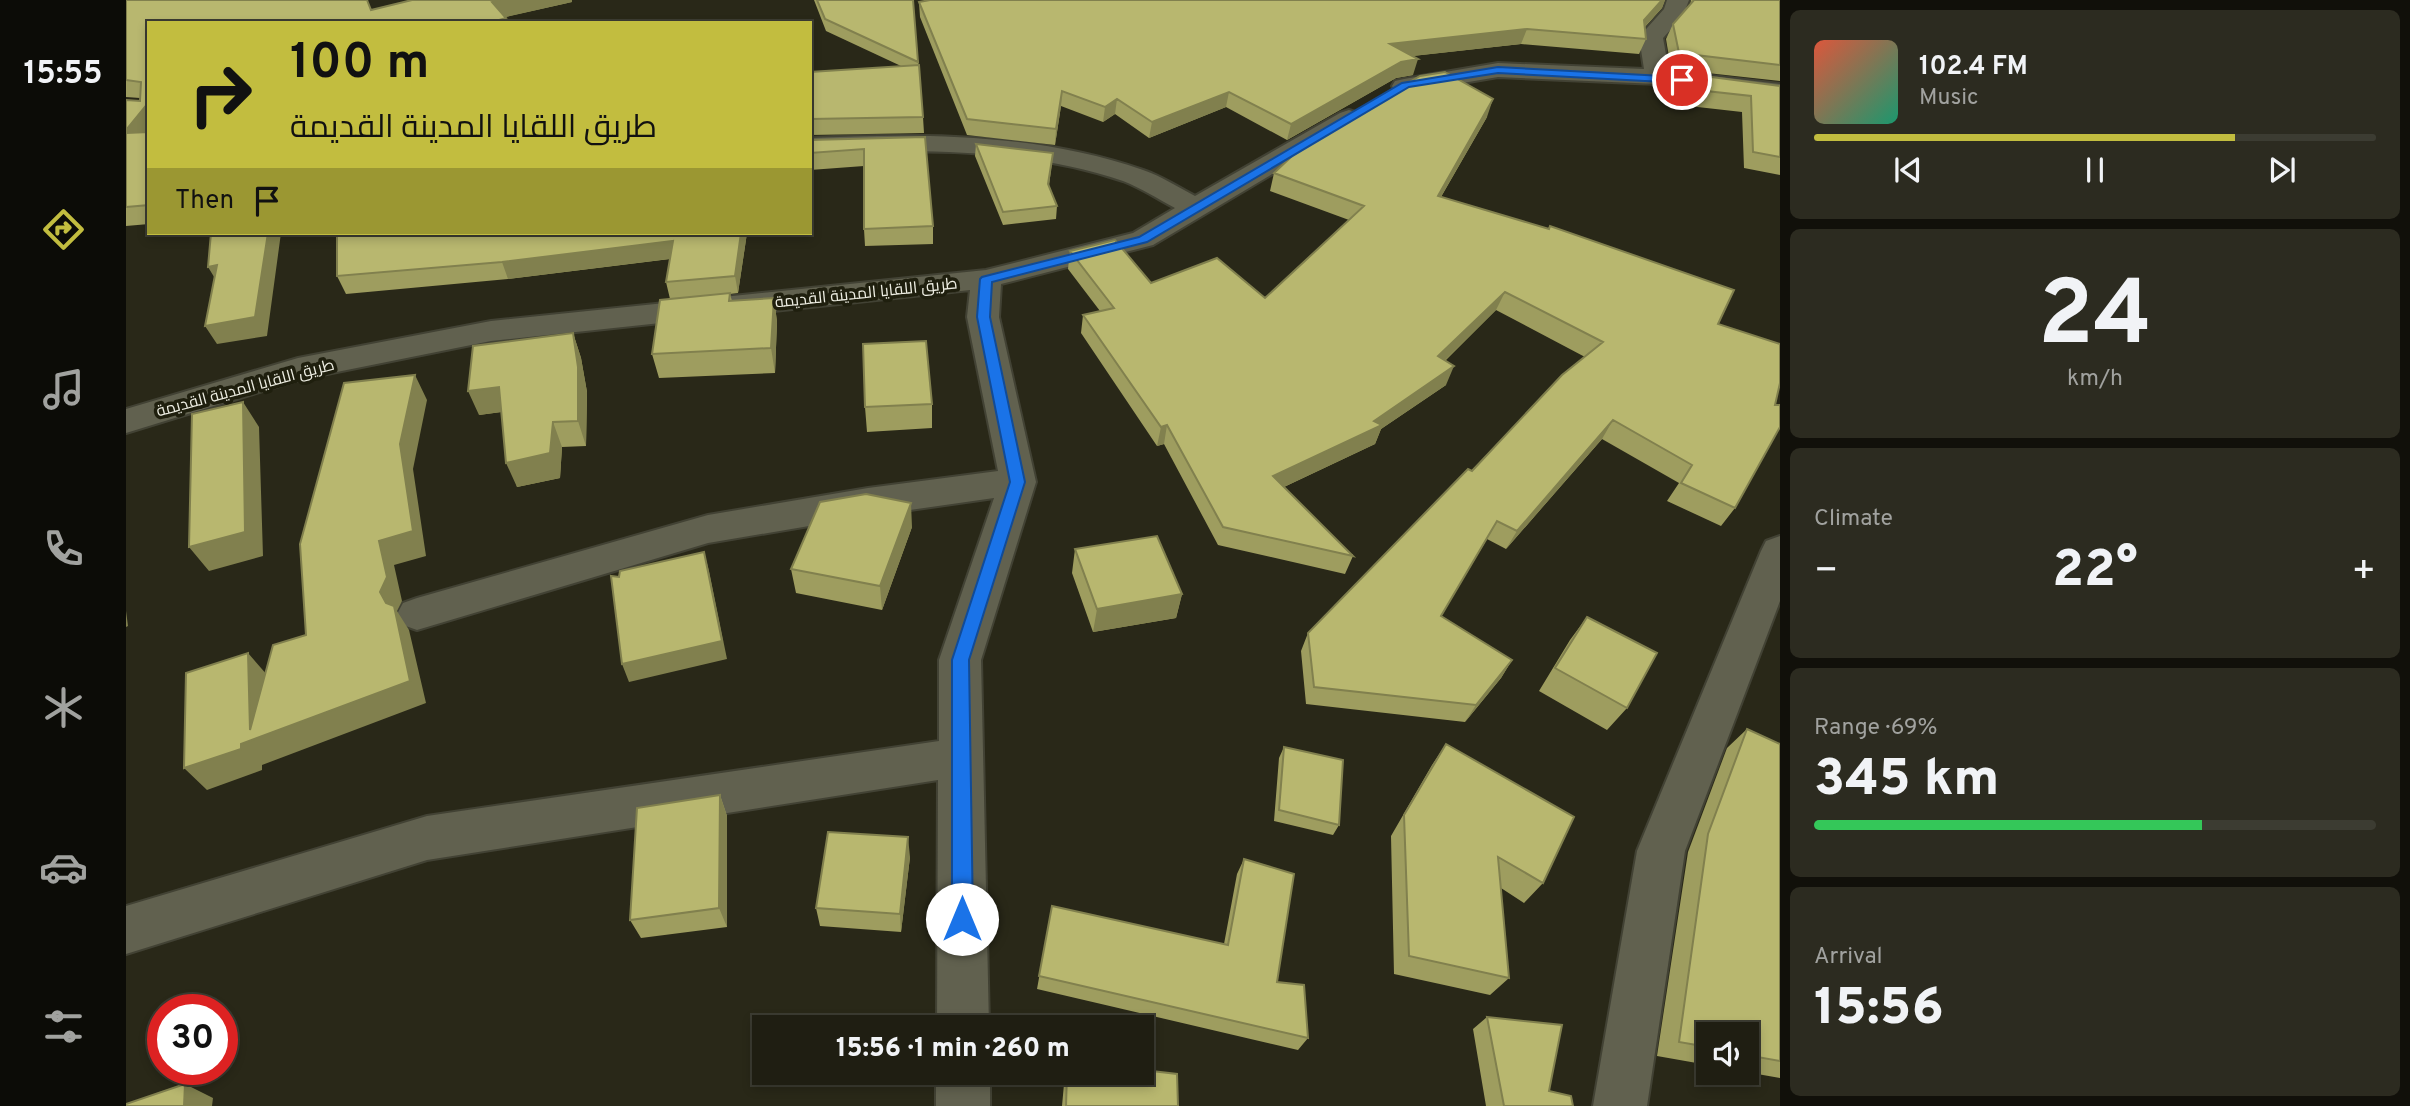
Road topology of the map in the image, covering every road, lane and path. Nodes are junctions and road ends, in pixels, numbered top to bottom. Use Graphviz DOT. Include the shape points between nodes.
graph roads {
  1 [pos="1678,0"];
  2 [pos="1658,78"];
  3 [pos="1780,92"];
  4 [pos="812,146"];
  5 [pos="1196,208"];
  6 [pos="986,279"];
  7 [pos="126,421"];
  8 [pos="1018,482"];
  9 [pos="1780,551"];
  10 [pos="417,614"];
  11 [pos="961,757"];
  12 [pos="126,930"];
  13 [pos="963,1015"];
  14 [pos="963,1085"];
  15 [pos="964,1106"];
  16 [pos="1620,1106"];
  1 -- 2 [label="street" via="1675,11 1651,37"];
  2 -- 3 [label="street, طريق اللقايا المدينة القديمة"];
  2 -- 5 [label="street, طريق اللقايا المدينة القديمة" via="1498,70 1406,85"];
  4 -- 5 [label="street" via="901,143 1024,152 1135,177"];
  5 -- 6 [label="street, طريق اللقايا المدينة القديمة" via="1143,239"];
  6 -- 7 [label="street, طريق اللقايا المدينة القديمة" via="491,331 298,369"];
  6 -- 8 [label="street" via="983,317"];
  8 -- 10 [label="street" via="708,529"];
  8 -- 11 [label="street" via="960,660"];
  9 -- 16 [label="street" via="1661,851"];
  11 -- 12 [label="street" via="427,838"];
  11 -- 13 [label="street"];
  14 -- 15 [label="street"];
}
